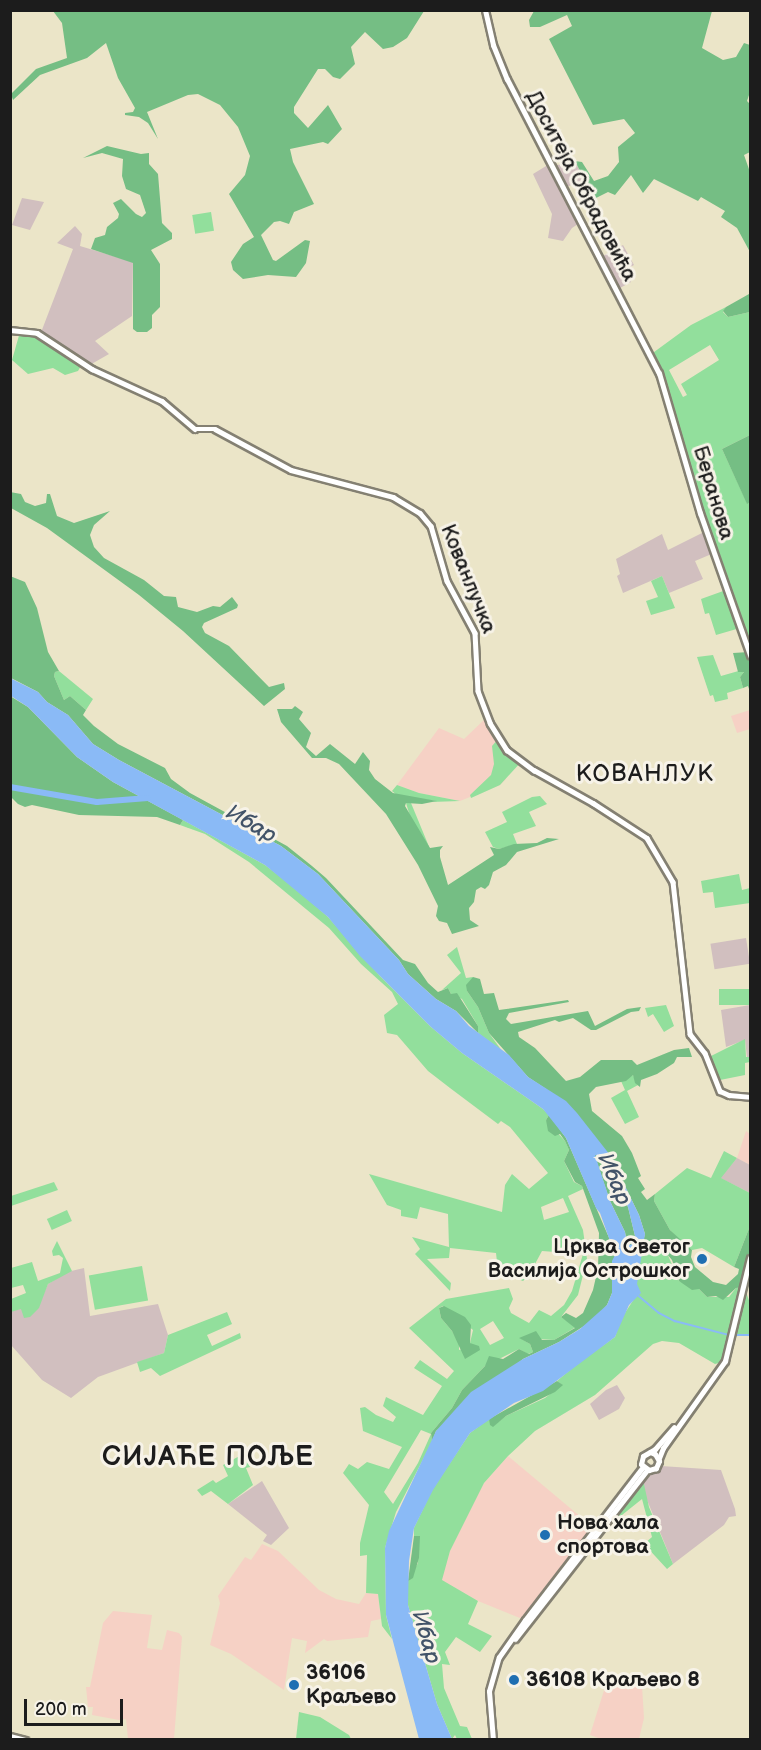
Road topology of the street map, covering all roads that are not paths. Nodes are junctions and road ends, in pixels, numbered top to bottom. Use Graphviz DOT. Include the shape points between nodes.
graph roads {
  1 [pos="485,10"];
  2 [pos="10,330"];
  3 [pos="659,374"];
  4 [pos="750,656"];
  5 [pos="750,1097"];
  6 [pos="750,1258"];
  7 [pos="697,1401"];
  8 [pos="650,1452"];
  9 [pos="659,1458"];
  10 [pos="645,1468"];
  11 [pos="10,1736"];
  12 [pos="25,1740"];
  13 [pos="491,1740"];
  1 -- 3 [label="main road, Доситеја Обрадовића" via="493,45 507,79"];
  2 -- 5 [label="street, Кованлучка" via="37,333 92,369 169,405 195,429 215,429 291,470 393,497 420,513 430,526 447,581 475,633 478,691 490,723 507,750 537,772 647,838 673,882 690,1034 705,1053 720,1091"];
  3 -- 4 [label="main road, Беранова" via="700,513"];
  6 -- 7 [label="main road" via="730,1346 722,1366"];
  7 -- 8 [label="main road"];
  7 -- 9 [label="main road"];
  8 -- 9 [label="main road"];
  8 -- 10 [label="main road" via="641,1458"];
  9 -- 10 [label="main road" via="656,1468"];
  10 -- 13 [label="main road" via="525,1620 495,1667 489,1691"];
  11 -- 12 [label="main road"];
}
